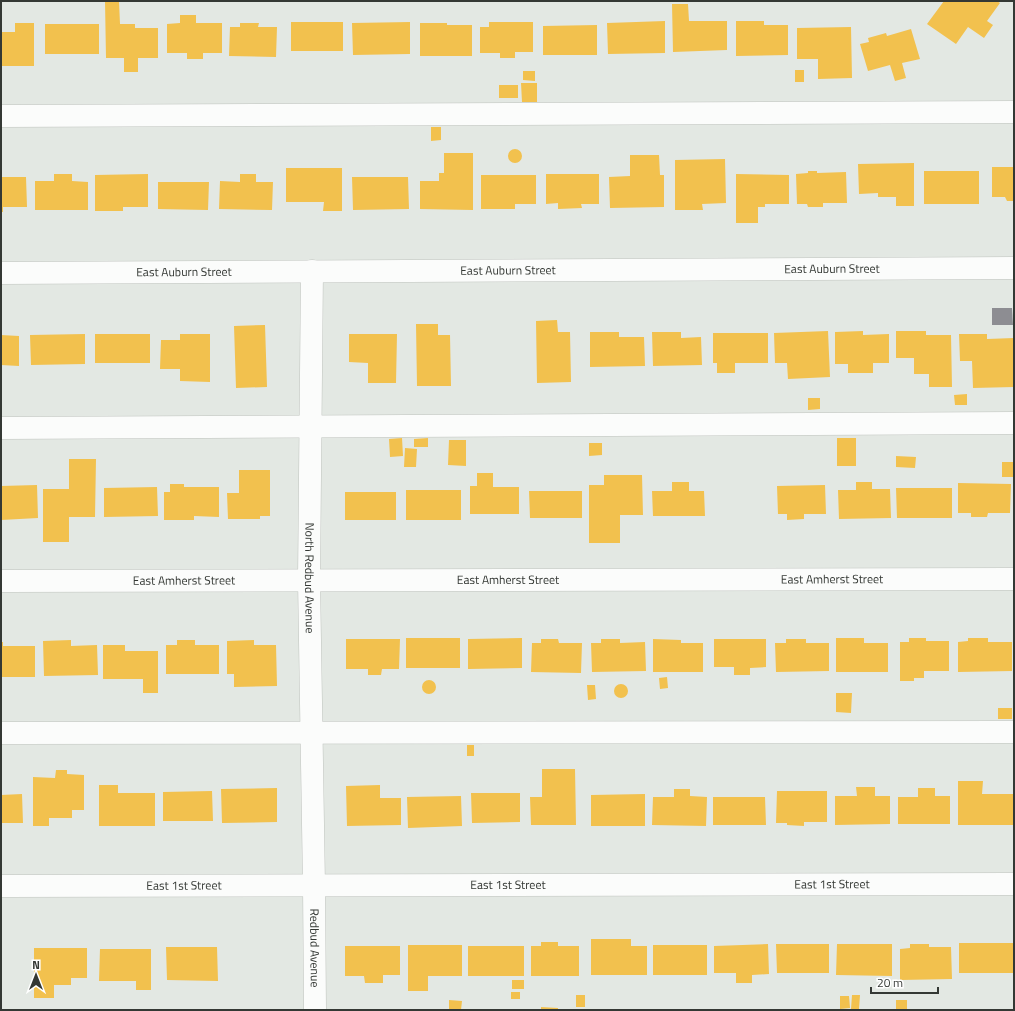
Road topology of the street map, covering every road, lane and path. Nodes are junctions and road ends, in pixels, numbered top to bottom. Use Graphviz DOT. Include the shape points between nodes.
graph roads {
  1 [pos="1014,112"];
  2 [pos="1,116"];
  3 [pos="1014,268"];
  4 [pos="312,271"];
  5 [pos="1,273"];
  6 [pos="1014,423"];
  7 [pos="311,427"];
  8 [pos="1,428"];
  9 [pos="1014,579"];
  10 [pos="1,580"];
  11 [pos="309,580"];
  12 [pos="1014,732"];
  13 [pos="1,733"];
  14 [pos="311,733"];
  15 [pos="1014,884"];
  16 [pos="314,885"];
  17 [pos="1,886"];
  18 [pos="315,1010"];
  1 -- 2 [label="street"];
  3 -- 4 [label="street, East Auburn Street"];
  4 -- 5 [label="street, East Auburn Street"];
  4 -- 7 [label="street, North Redbud Avenue"];
  6 -- 7 [label="street"];
  7 -- 8 [label="street"];
  7 -- 11 [label="street, North Redbud Avenue"];
  9 -- 11 [label="street, East Amherst Street"];
  10 -- 11 [label="street, East Amherst Street"];
  11 -- 14 [label="street, North Redbud Avenue"];
  12 -- 14 [label="street"];
  13 -- 14 [label="street"];
  14 -- 16 [label="street, North Redbud Avenue"];
  15 -- 16 [label="street, East 1st Street"];
  16 -- 17 [label="street, East 1st Street"];
  16 -- 18 [label="street, Redbud Avenue"];
}
